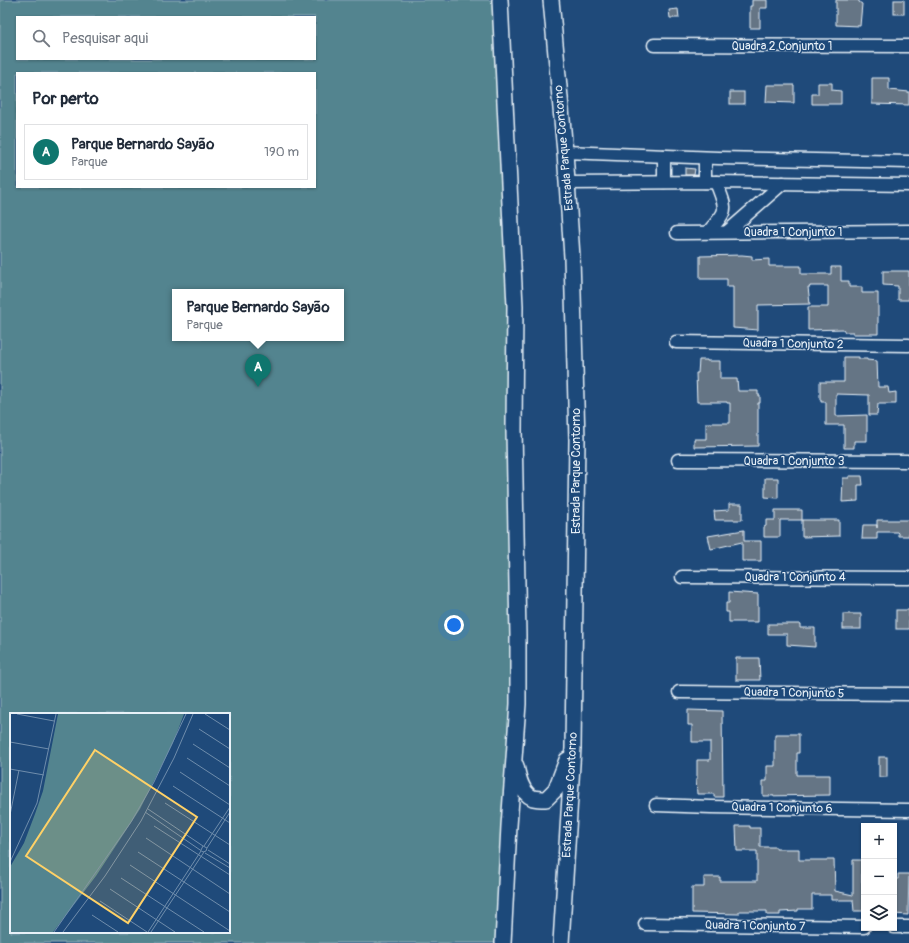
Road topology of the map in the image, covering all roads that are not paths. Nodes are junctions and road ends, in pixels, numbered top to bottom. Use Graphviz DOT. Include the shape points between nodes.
graph roads {
  1 [pos="500,0"];
  2 [pos="551,0"];
  3 [pos="654,45"];
  4 [pos="909,46"];
  5 [pos="565,152"];
  6 [pos="664,156"];
  7 [pos="704,158"];
  8 [pos="909,162"];
  9 [pos="664,182"];
  10 [pos="711,182"];
  11 [pos="567,183"];
  12 [pos="784,183"];
  13 [pos="909,185"];
  14 [pos="909,231"];
  15 [pos="677,232"];
  16 [pos="708,232"];
  17 [pos="727,232"];
  18 [pos="676,342"];
  19 [pos="909,345"];
  20 [pos="678,460"];
  21 [pos="909,461"];
  22 [pos="682,577"];
  23 [pos="909,578"];
  24 [pos="679,692"];
  25 [pos="909,694"];
  26 [pos="573,748"];
  27 [pos="514,755"];
  28 [pos="656,805"];
  29 [pos="909,810"];
  30 [pos="645,924"];
  31 [pos="861,927"];
  32 [pos="897,927"];
  33 [pos="909,927"];
  34 [pos="503,943"];
  35 [pos="561,943"];
  1 -- 27 [label="main road" via="515,306 518,704"];
  2 -- 5 [label="main road, Estrada Parque Contorno"];
  3 -- 4 [label="street, Quadra 2 Conjunto 1"];
  5 -- 6 [label="street"];
  5 -- 11 [label="main road, Estrada Parque Contorno"];
  6 -- 7 [label="street"];
  6 -- 9 [label="street"];
  7 -- 8 [label="street"];
  7 -- 10 [label="street"];
  9 -- 10 [label="street"];
  9 -- 11 [label="street"];
  10 -- 12 [label="street"];
  10 -- 16 [label="street" via="725,208 723,215"];
  11 -- 26 [label="main road, Estrada Parque Contorno" via="572,257 577,440"];
  12 -- 13 [label="street"];
  12 -- 17 [label="street"];
  14 -- 17 [label="street, Quadra 1 Conjunto 1"];
  15 -- 16 [label="street, Quadra 1 Conjunto 1"];
  16 -- 17 [label="street, Quadra 1 Conjunto 1"];
  18 -- 19 [label="street, Quadra 1 Conjunto 2"];
  20 -- 21 [label="street, Quadra 1 Conjunto 3"];
  22 -- 23 [label="street, Quadra 1 Conjunto 4"];
  24 -- 25 [label="street, Quadra 1 Conjunto 5"];
  26 -- 27 [label="main road" via="556,789 546,799 534,799 524,790"];
  26 -- 35 [label="main road, Estrada Parque Contorno"];
  27 -- 34 [label="main road"];
  28 -- 29 [label="street, Quadra 1 Conjunto 6"];
  30 -- 31 [label="street, Quadra 1 Conjunto 7"];
  32 -- 33 [label="street"];
}
